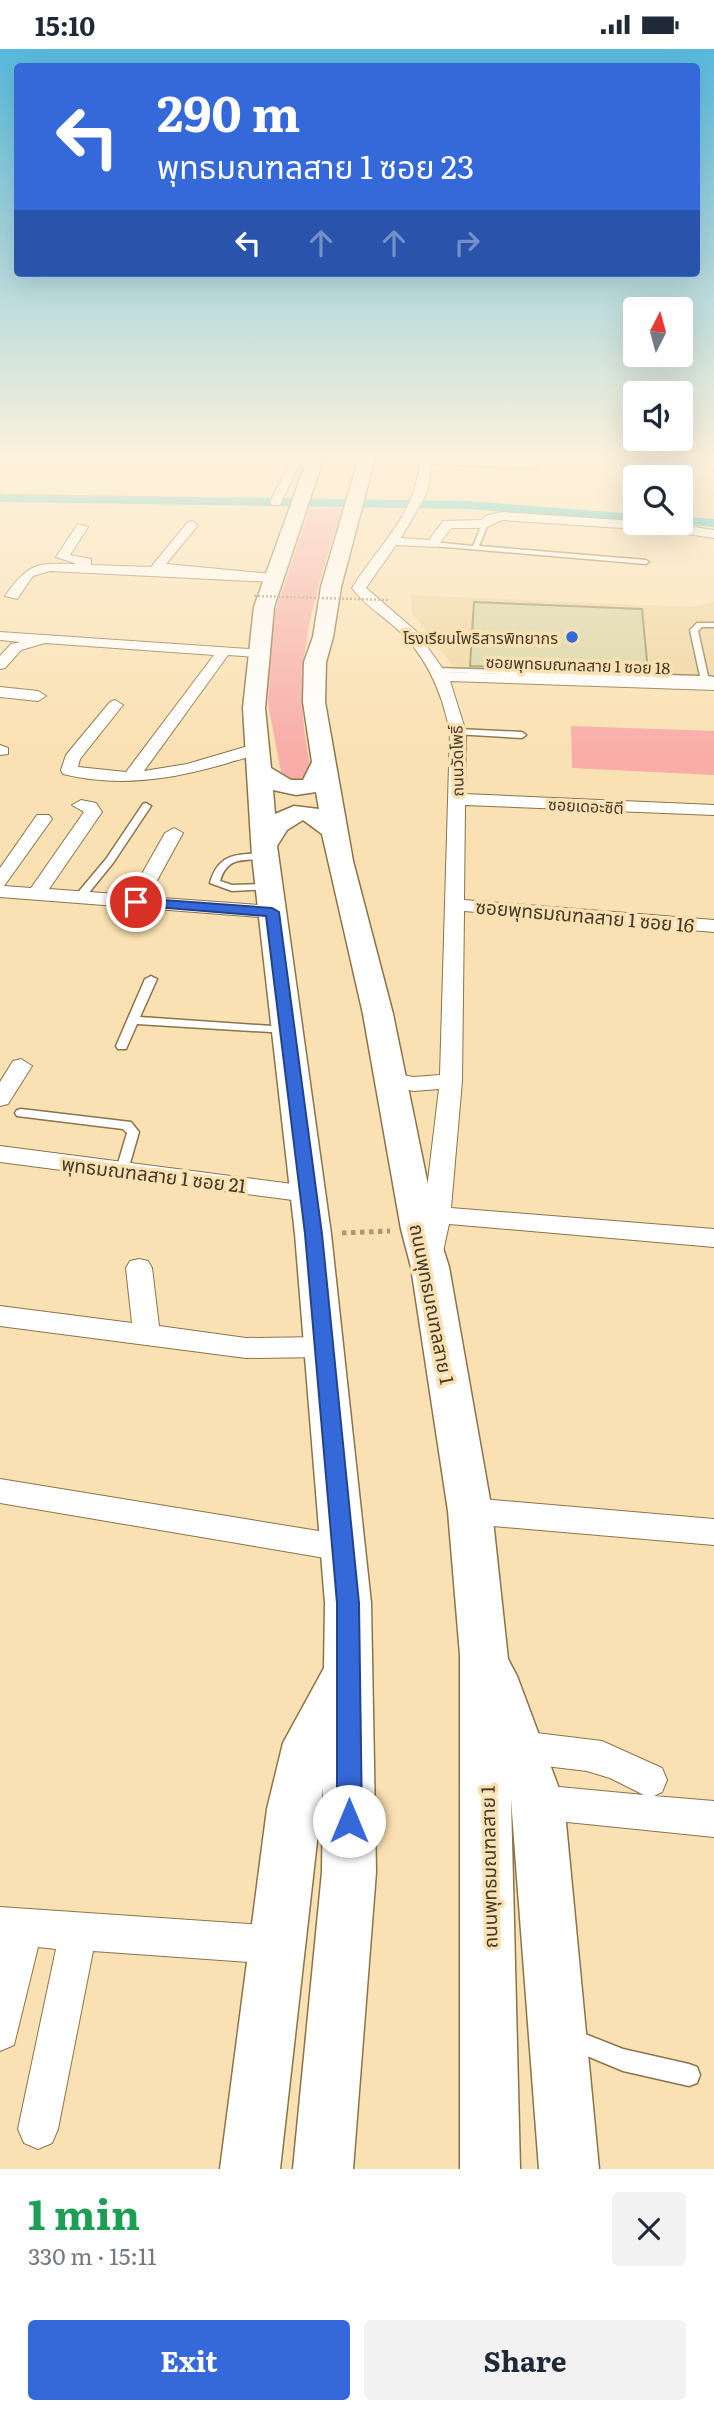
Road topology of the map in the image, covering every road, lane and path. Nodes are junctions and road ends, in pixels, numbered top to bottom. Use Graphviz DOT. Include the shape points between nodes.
graph roads {
  1 [pos="63,553"];
  2 [pos="168,553"];
  3 [pos="274,553"];
  4 [pos="349,553"];
  5 [pos="381,553"];
  6 [pos="535,553"];
  7 [pos="646,562"];
  8 [pos="157,566"];
  9 [pos="187,572"];
  10 [pos="263,587"];
  11 [pos="345,587"];
  12 [pos="12,596"];
  13 [pos="388,600"];
  14 [pos="714,625"];
  15 [pos="0,636"];
  16 [pos="66,643"];
  17 [pos="241,652"];
  18 [pos="0,665"];
  19 [pos="440,673"];
  20 [pos="711,681"];
  21 [pos="0,692"];
  22 [pos="38,697"];
  23 [pos="115,705"];
  24 [pos="458,732"];
  25 [pos="522,735"];
  26 [pos="256,760"];
  27 [pos="323,764"];
  28 [pos="132,775"];
  29 [pos="457,799"];
  30 [pos="81,805"];
  31 [pos="146,806"];
  32 [pos="714,810"];
  33 [pos="43,818"];
  34 [pos="335,831"];
  35 [pos="174,833"];
  36 [pos="267,875"];
  37 [pos="0,881"];
  38 [pos="0,891"];
  39 [pos="36,894"];
  40 [pos="79,898"];
  41 [pos="136,902"];
  42 [pos="456,905"];
  43 [pos="714,926"];
  44 [pos="151,979"];
  45 [pos="132,1020"];
  46 [pos="287,1030"];
  47 [pos="122,1046"];
  48 [pos="21,1066"];
  49 [pos="391,1080"];
  50 [pos="451,1081"];
  51 [pos="0,1099"];
  52 [pos="21,1113"];
  53 [pos="0,1154"];
  54 [pos="122,1170"];
  55 [pos="308,1194"];
  56 [pos="428,1222"];
  57 [pos="313,1234"];
  58 [pos="714,1238"];
  59 [pos="139,1268"];
  60 [pos="0,1316"];
  61 [pos="146,1334"];
  62 [pos="325,1347"];
  63 [pos="0,1491"];
  64 [pos="470,1511"];
  65 [pos="714,1532"];
  66 [pos="343,1548"];
  67 [pos="484,1655"];
  68 [pos="350,1668"];
  69 [pos="520,1747"];
  70 [pos="650,1780"];
  71 [pos="538,1802"];
  72 [pos="714,1819"];
  73 [pos="12,1926"];
  74 [pos="78,1932"];
  75 [pos="276,1945"];
  76 [pos="0,2031"];
  77 [pos="558,2034"];
  78 [pos="689,2075"];
  79 [pos="38,2129"];
  80 [pos="325,2148"];
  81 [pos="490,2157"];
  82 [pos="250,2169"];
  83 [pos="569,2169"];
  1 -- 8 [label="street" via="65,560"];
  2 -- 8 [label="street"];
  3 -- 10 [label="main road"];
  4 -- 11 [label="main road, ถนนพุทธมณฑลสาย 1"];
  5 -- 11 [label="street"];
  6 -- 7 [label="lane"];
  8 -- 9 [label="street"];
  9 -- 10 [label="street"];
  9 -- 12 [label="street" via="50,567 28,573"];
  10 -- 13 [label="path, bridge"];
  10 -- 17 [label="main road" via="264,607"];
  11 -- 19 [label="street, ถนนวัดโพธิ์" via="410,635"];
  11 -- 27 [label="main road, ถนนพุทธมณฑลสาย 1" via="315,661 314,702"];
  14 -- 20 [label="lane" via="694,630"];
  15 -- 17 [label="street"];
  16 -- 18 [label="street" via="23,643"];
  17 -- 26 [label="main road"];
  17 -- 28 [label="street"];
  19 -- 20 [label="street, ซอยพุทธมณฑลสาย 1 ซอย 18"];
  19 -- 24 [label="street, ถนนวัดโพธิ์" via="450,693"];
  21 -- 22 [label="street"];
  23 -- 28 [label="street" via="72,758 69,769"];
  24 -- 25 [label="lane"];
  24 -- 29 [label="street, ถนนวัดโพธิ์"];
  26 -- 27 [label="main road" via="276,784 299,789 312,786"];
  26 -- 28 [label="street"];
  26 -- 36 [label="main road"];
  27 -- 34 [label="main road, ถนนพุทธมณฑลสาย 1"];
  29 -- 32 [label="street, ซอยเดอะซิตี"];
  29 -- 42 [label="street, ถนนวัดโพธิ์"];
  30 -- 39 [label="street" via="93,812"];
  31 -- 40 [label="lane"];
  33 -- 37 [label="street"];
  34 -- 36 [label="main road" via="311,814 295,814 274,824"];
  34 -- 49 [label="main road, ถนนพุทธมณฑลสาย 1"];
  35 -- 41 [label="street"];
  36 -- 41 [label="street"];
  36 -- 46 [label="main road"];
  38 -- 39 [label="street"];
  39 -- 40 [label="street"];
  40 -- 41 [label="street"];
  42 -- 43 [label="street, ซอยพุทธมณฑลสาย 1 ซอย 16"];
  42 -- 50 [label="street, ถนนวัดโพธิ์"];
  44 -- 45 [label="lane"];
  45 -- 46 [label="lane"];
  45 -- 47 [label="lane"];
  46 -- 55 [label="main road"];
  48 -- 51 [label="street"];
  49 -- 50 [label="street" via="414,1084"];
  49 -- 56 [label="main road, ถนนพุทธมณฑลสาย 1"];
  50 -- 56 [label="street, ถนนวัดโพธิ์"];
  52 -- 54 [label="lane" via="127,1125 134,1132"];
  53 -- 54 [label="street, พุทธมณฑลสาย 1 ซอย 21"];
  54 -- 55 [label="street, พุทธมณฑลสาย 1 ซอย 21"];
  55 -- 57 [label="main road"];
  56 -- 57 [label="path"];
  56 -- 58 [label="street"];
  56 -- 64 [label="main road, ถนนพุทธมณฑลสาย 1" via="430,1267"];
  57 -- 62 [label="main road"];
  59 -- 61 [label="street"];
  60 -- 61 [label="street"];
  61 -- 62 [label="street" via="246,1348"];
  62 -- 66 [label="main road"];
  63 -- 66 [label="street"];
  64 -- 65 [label="street"];
  64 -- 67 [label="main road, ถนนพุทธมณฑลสาย 1"];
  66 -- 68 [label="main road"];
  67 -- 69 [label="main road"];
  67 -- 81 [label="main road, ถนนพุทธมณฑลสาย 1"];
  68 -- 75 [label="main road" via="308,1743 293,1809"];
  68 -- 80 [label="main road" via="349,1872"];
  69 -- 70 [label="street" via="589,1753"];
  69 -- 71 [label="main road"];
  71 -- 72 [label="street"];
  71 -- 77 [label="main road"];
  73 -- 74 [label="street"];
  73 -- 76 [label="street"];
  74 -- 75 [label="street"];
  74 -- 79 [label="street"];
  75 -- 82 [label="main road"];
  77 -- 78 [label="lane" via="623,2060"];
  77 -- 83 [label="main road"];
}
